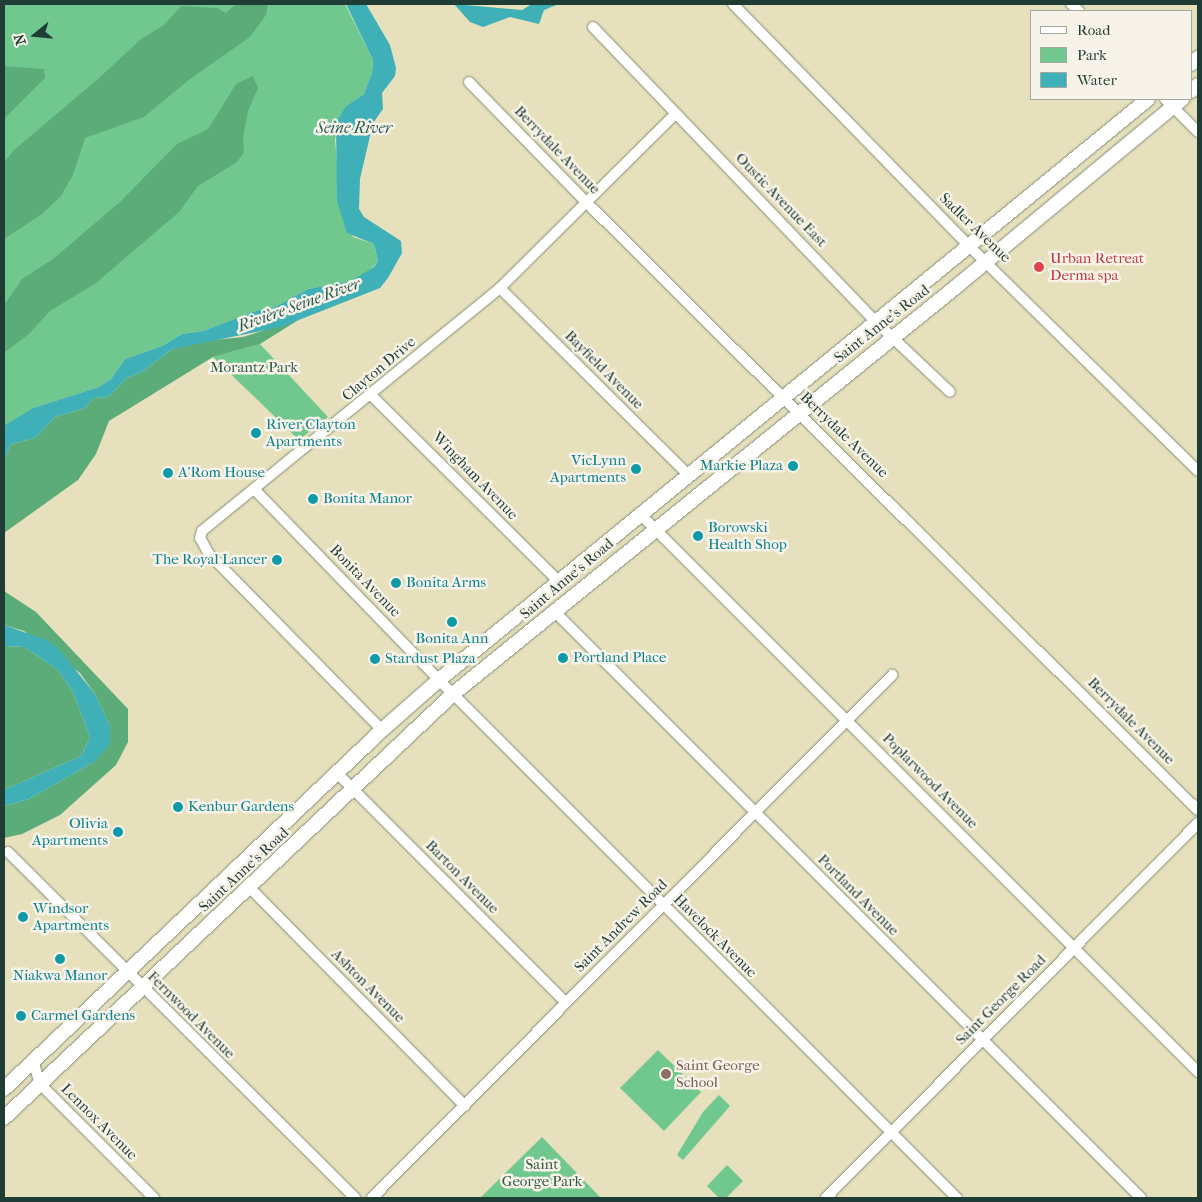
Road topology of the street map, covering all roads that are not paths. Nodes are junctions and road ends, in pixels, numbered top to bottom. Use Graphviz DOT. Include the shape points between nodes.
graph roads {
  1 [pos="733,4"];
  2 [pos="593,27"];
  3 [pos="469,82"];
  4 [pos="1147,100"];
  5 [pos="1173,101"];
  6 [pos="675,114"];
  7 [pos="1198,132"];
  8 [pos="585,201"];
  9 [pos="968,245"];
  10 [pos="986,260"];
  11 [pos="500,288"];
  12 [pos="875,321"];
  13 [pos="892,336"];
  14 [pos="950,392"];
  15 [pos="371,395"];
  16 [pos="783,396"];
  17 [pos="800,411"];
  18 [pos="1198,471"];
  19 [pos="687,474"];
  20 [pos="255,490"];
  21 [pos="639,513"];
  22 [pos="653,529"];
  23 [pos="557,580"];
  24 [pos="554,611"];
  25 [pos="892,675"];
  26 [pos="440,679"];
  27 [pos="452,694"];
  28 [pos="847,719"];
  29 [pos="382,730"];
  30 [pos="337,773"];
  31 [pos="353,789"];
  32 [pos="1198,810"];
  33 [pos="755,813"];
  34 [pos="1198,823"];
  35 [pos="8,852"];
  36 [pos="250,888"];
  37 [pos="663,905"];
  38 [pos="1074,948"];
  39 [pos="127,972"];
  40 [pos="142,987"];
  41 [pos="565,1002"];
  42 [pos="982,1040"];
  43 [pos="33,1060"];
  44 [pos="1198,1072"];
  45 [pos="40,1084"];
  46 [pos="4,1089"];
  47 [pos="465,1106"];
  48 [pos="4,1118"];
  49 [pos="891,1133"];
  50 [pos="154,1198"];
  51 [pos="355,1198"];
  52 [pos="372,1198"];
  53 [pos="826,1198"];
  54 [pos="957,1198"];
  55 [pos="1141,1198"];
  1 -- 9 [label="street, Sadler Avenue"];
  2 -- 6 [label="street, Oustic Avenue East"];
  3 -- 8 [label="street, Berrydale Avenue"];
  4 -- 9 [label="main road, Saint Anne's Road"];
  5 -- 7 [label="street"];
  5 -- 10 [label="main road, Saint Anne's Road"];
  6 -- 8 [label="street, Clayton Drive"];
  6 -- 12 [label="street, Oustic Avenue East"];
  8 -- 11 [label="street, Clayton Drive"];
  8 -- 16 [label="street, Berrydale Avenue"];
  9 -- 10 [label="street, Sadler Avenue"];
  9 -- 12 [label="main road, Saint Anne's Road"];
  10 -- 13 [label="main road, Saint Anne's Road"];
  10 -- 18 [label="street, Sadler Avenue"];
  11 -- 15 [label="street, Clayton Drive"];
  11 -- 19 [label="street, Bayfield Avenue"];
  12 -- 13 [label="street, Oustic Avenue East"];
  12 -- 16 [label="main road, Saint Anne's Road"];
  13 -- 14 [label="street, Oustic Avenue East"];
  13 -- 17 [label="main road, Saint Anne's Road"];
  15 -- 20 [label="street, Clayton Drive"];
  15 -- 23 [label="street, Wingham Avenue"];
  16 -- 17 [label="street, Berrydale Avenue"];
  16 -- 19 [label="main road, Saint Anne's Road"];
  17 -- 22 [label="main road, Saint Anne's Road"];
  17 -- 32 [label="street, Berrydale Avenue"];
  19 -- 21 [label="main road, Saint Anne's Road"];
  20 -- 26 [label="street, Bonita Avenue"];
  20 -- 29 [label="street, Clayton Drive" via="202,532 203,544 209,554"];
  21 -- 22 [label="street, Poplarwood Avenue"];
  21 -- 23 [label="main road, Saint Anne's Road"];
  22 -- 24 [label="main road, Saint Anne's Road"];
  22 -- 28 [label="street, Poplarwood Avenue"];
  23 -- 26 [label="main road, Saint Anne's Road"];
  24 -- 27 [label="main road, Saint Anne's Road"];
  24 -- 33 [label="street, Portland Avenue"];
  25 -- 28 [label="street, Saint Andrew Road"];
  26 -- 27 [label="street, Bonita Avenue"];
  26 -- 29 [label="main road, Saint Anne's Road"];
  27 -- 31 [label="main road, Saint Anne's Road"];
  27 -- 37 [label="street, Havelock Avenue"];
  28 -- 33 [label="street, Saint Andrew Road"];
  28 -- 38 [label="street, Poplarwood Avenue"];
  29 -- 30 [label="main road, Saint Anne's Road"];
  30 -- 31 [label="street, Barton Avenue"];
  30 -- 39 [label="main road, Saint Anne's Road"];
  31 -- 36 [label="main road, Saint Anne's Road"];
  31 -- 41 [label="street, Barton Avenue"];
  33 -- 37 [label="street, Saint Andrew Road"];
  33 -- 42 [label="street, Portland Avenue"];
  34 -- 38 [label="street, Saint George Road"];
  35 -- 39 [label="street, Fernwood Avenue"];
  36 -- 40 [label="main road, Saint Anne's Road"];
  36 -- 47 [label="street, Ashton Avenue"];
  37 -- 41 [label="street, Saint Andrew Road"];
  37 -- 49 [label="street, Havelock Avenue"];
  38 -- 42 [label="street, Saint George Road"];
  38 -- 44 [label="street, Poplarwood Avenue"];
  39 -- 40 [label="street, Fernwood Avenue"];
  39 -- 43 [label="main road, Saint Anne's Road"];
  40 -- 45 [label="main road, Saint Anne's Road"];
  40 -- 51 [label="street, Fernwood Avenue"];
  41 -- 47 [label="street, Saint Andrew Road"];
  42 -- 49 [label="street, Saint George Road"];
  42 -- 55 [label="street, Portland Avenue"];
  43 -- 45 [label="street, Lennox Avenue"];
  43 -- 46 [label="main road, Saint Anne's Road"];
  45 -- 48 [label="main road, Saint Anne's Road"];
  45 -- 50 [label="street, Lennox Avenue"];
  47 -- 52 [label="street, Saint Andrew Road"];
  49 -- 53 [label="street, Saint George Road"];
  49 -- 54 [label="street, Havelock Avenue"];
}
